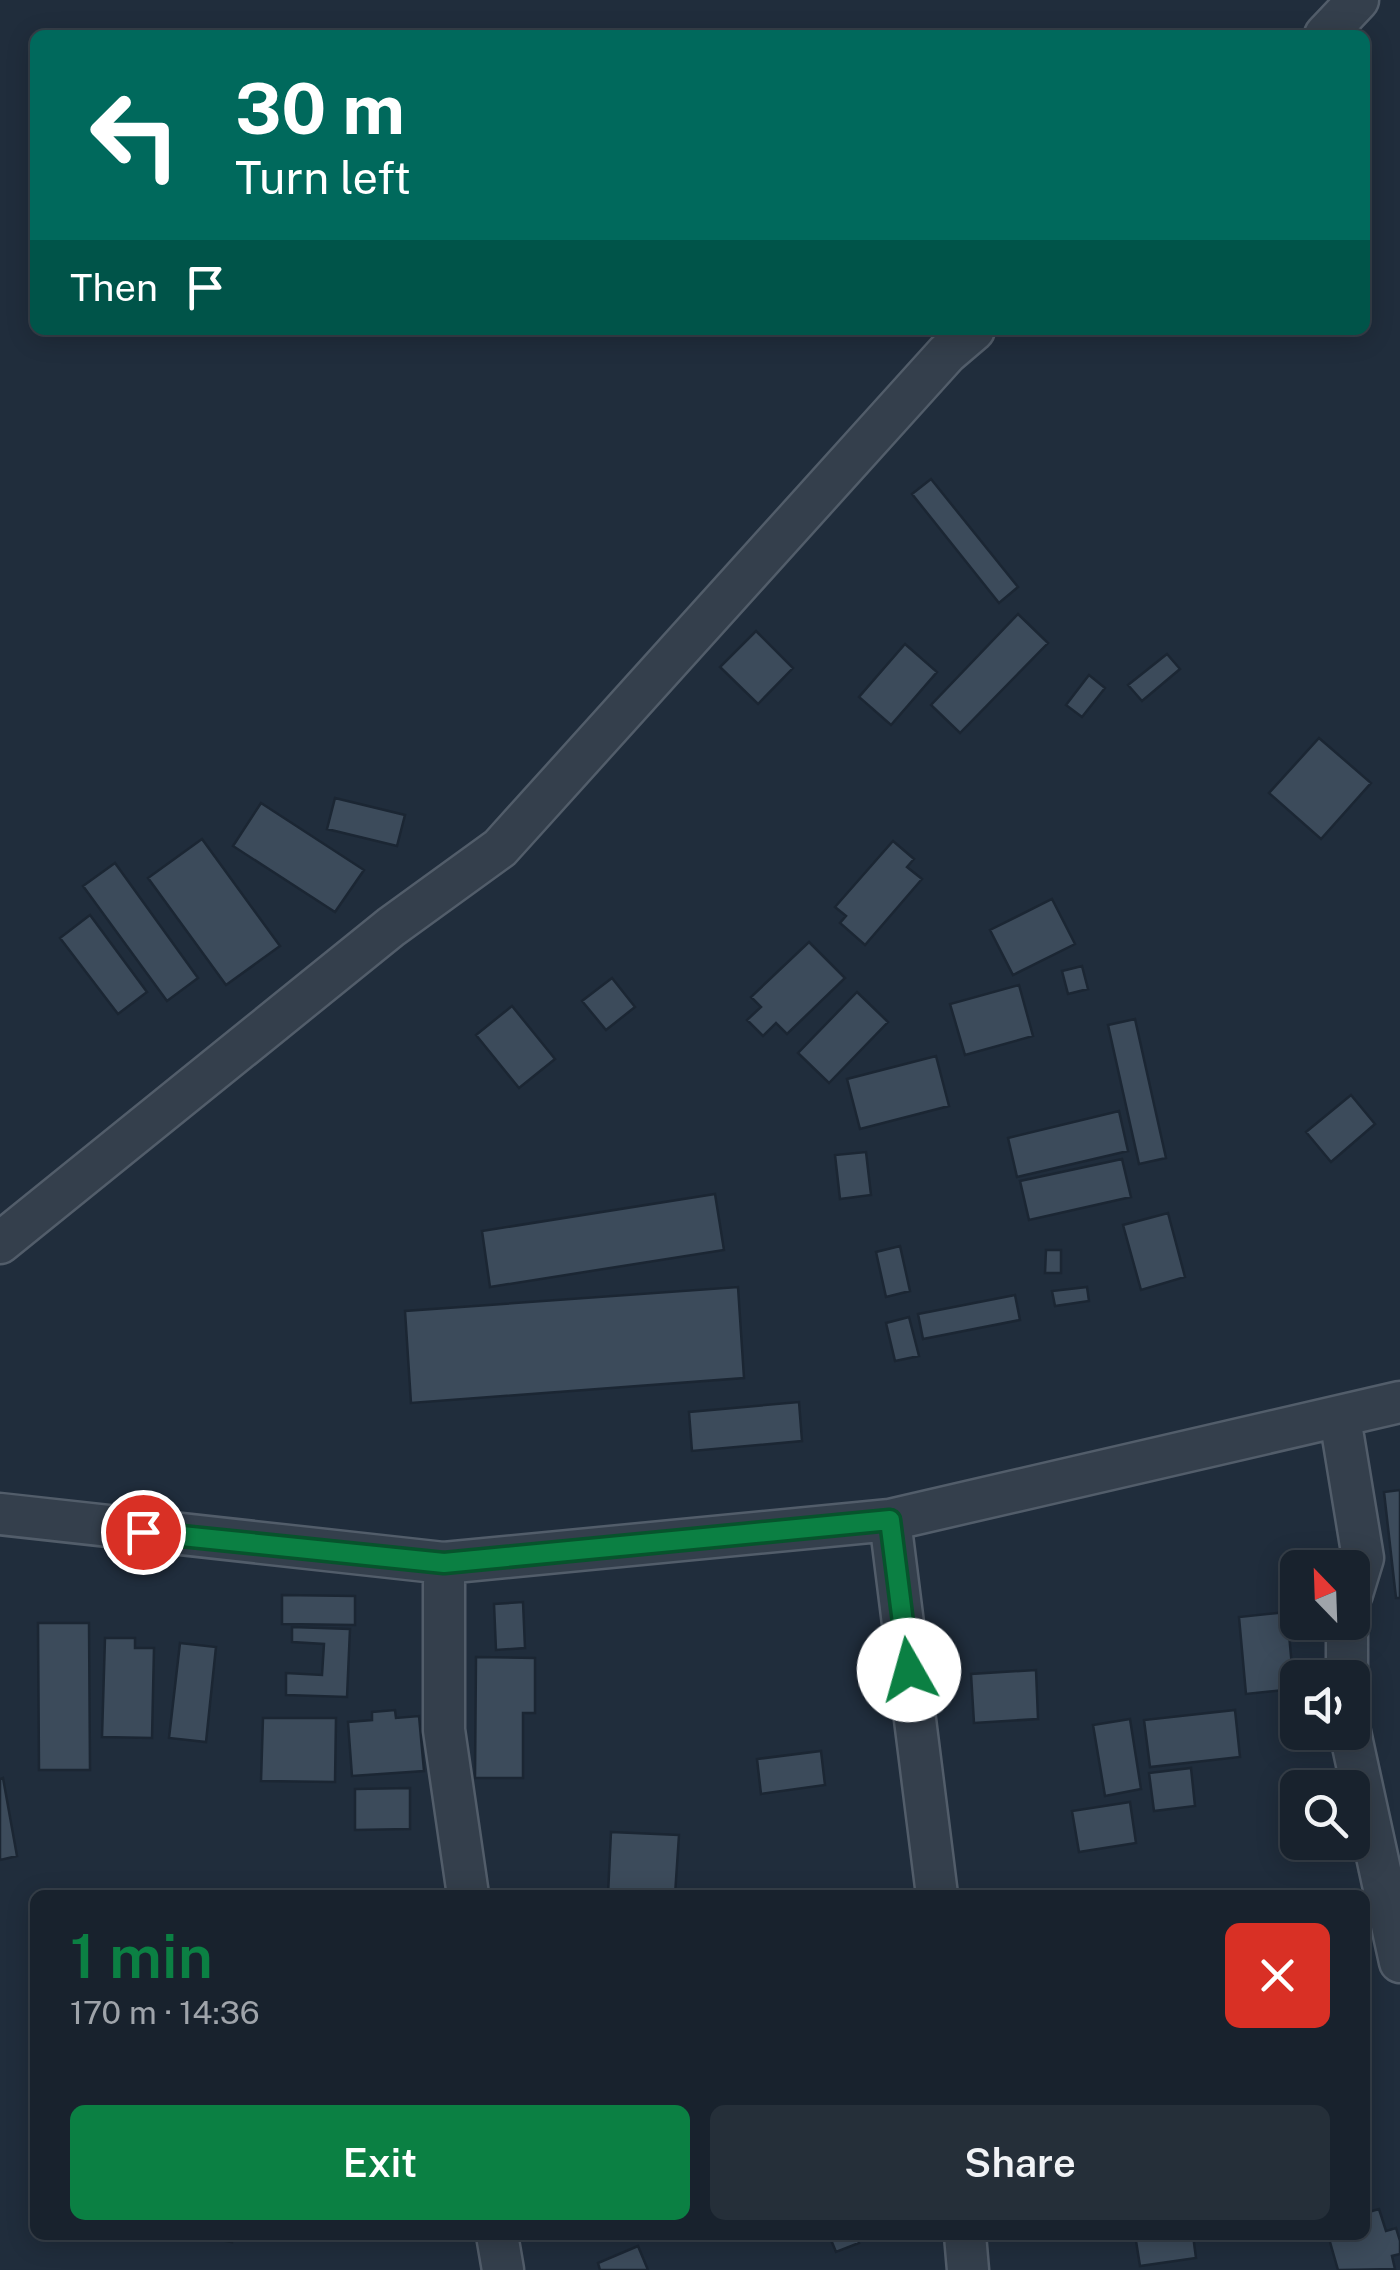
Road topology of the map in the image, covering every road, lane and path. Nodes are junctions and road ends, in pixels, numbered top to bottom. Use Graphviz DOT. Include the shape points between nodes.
graph roads {
  1 [pos="1358,0"];
  2 [pos="1330,30"];
  3 [pos="968,335"];
  4 [pos="0,1243"];
  5 [pos="1400,1402"];
  6 [pos="1340,1418"];
  7 [pos="0,1514"];
  8 [pos="890,1520"];
  9 [pos="1362,1550"];
  10 [pos="444,1563"];
  11 [pos="1354,1750"];
  12 [pos="467,1890"];
  13 [pos="936,1890"];
  14 [pos="1400,1962"];
  15 [pos="498,2240"];
  16 [pos="965,2240"];
  17 [pos="503,2270"];
  18 [pos="968,2270"];
  1 -- 2 [label="street"];
  3 -- 4 [label="street" via="500,848 391,927"];
  5 -- 6 [label="street"];
  6 -- 8 [label="street"];
  6 -- 9 [label="street"];
  7 -- 10 [label="street"];
  8 -- 10 [label="street"];
  8 -- 13 [label="street"];
  10 -- 12 [label="street" via="444,1730"];
  11 -- 14 [label="street"];
  15 -- 17 [label="street"];
  16 -- 18 [label="street"];
}
